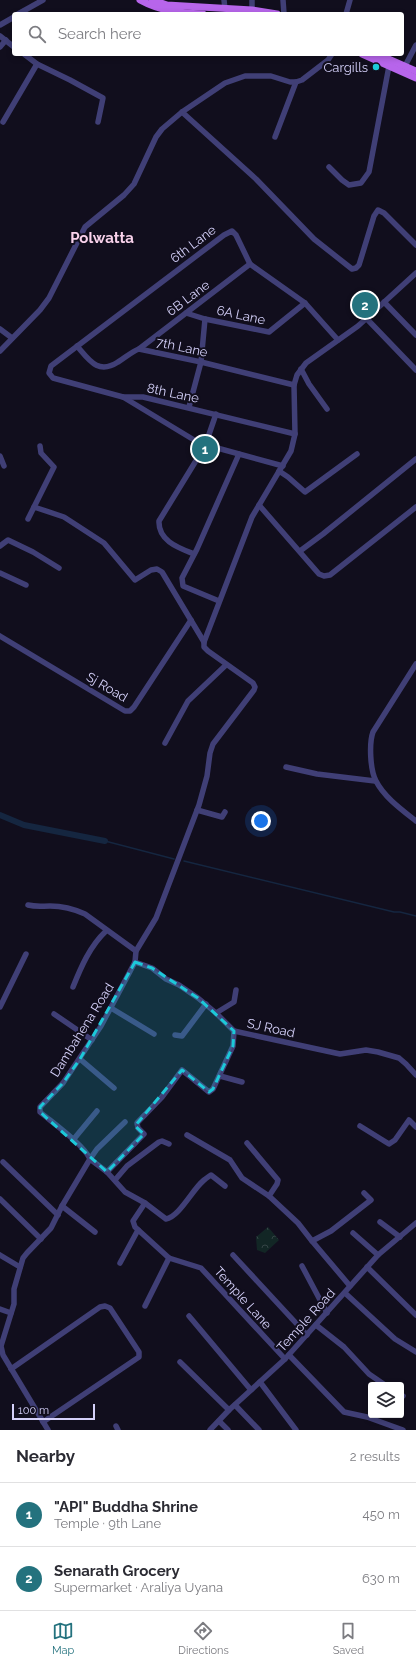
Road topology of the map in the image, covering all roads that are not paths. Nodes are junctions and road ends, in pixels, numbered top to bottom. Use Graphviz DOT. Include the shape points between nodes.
graph roads {
  1 [pos="43,0"];
  2 [pos="140,0"];
  3 [pos="152,0"];
  4 [pos="224,0"];
  5 [pos="252,0"];
  6 [pos="283,0"];
  7 [pos="350,0"];
  8 [pos="225,9"];
  9 [pos="252,10"];
  10 [pos="22,12"];
  11 [pos="174,12"];
  12 [pos="264,12"];
  13 [pos="284,12"];
  14 [pos="347,12"];
  15 [pos="12,17"];
  16 [pos="0,25"];
  17 [pos="0,36"];
  18 [pos="6,40"];
  19 [pos="12,45"];
  20 [pos="416,45"];
  21 [pos="0,47"];
  22 [pos="27,56"];
  23 [pos="331,56"];
  24 [pos="366,56"];
  25 [pos="382,56"];
  26 [pos="37,64"];
  27 [pos="389,66"];
  28 [pos="405,66"];
  29 [pos="416,71"];
  30 [pos="416,78"];
  31 [pos="296,82"];
  32 [pos="182,112"];
  33 [pos="3,122"];
  34 [pos="98,122"];
  35 [pos="276,137"];
  36 [pos="329,167"];
  37 [pos="416,245"];
  38 [pos="250,264"];
  39 [pos="416,274"];
  40 [pos="384,302"];
  41 [pos="305,303"];
  42 [pos="186,313"];
  43 [pos="366,318"];
  44 [pos="205,319"];
  45 [pos="0,329"];
  46 [pos="416,335"];
  47 [pos="12,338"];
  48 [pos="338,340"];
  49 [pos="77,346"];
  50 [pos="139,349"];
  51 [pos="0,351"];
  52 [pos="201,362"];
  53 [pos="301,369"];
  54 [pos="416,370"];
  55 [pos="49,373"];
  56 [pos="294,385"];
  57 [pos="123,396"];
  58 [pos="190,407"];
  59 [pos="327,409"];
  60 [pos="216,414"];
  61 [pos="295,434"];
  62 [pos="40,446"];
  63 [pos="205,446"];
  64 [pos="239,454"];
  65 [pos="357,454"];
  66 [pos="0,456"];
  67 [pos="416,459"];
  68 [pos="4,466"];
  69 [pos="283,466"];
  70 [pos="279,471"];
  71 [pos="259,505"];
  72 [pos="34,507"];
  73 [pos="416,507"];
  74 [pos="28,519"];
  75 [pos="0,545"];
  76 [pos="300,551"];
  77 [pos="194,554"];
  78 [pos="59,568"];
  79 [pos="0,573"];
  80 [pos="26,585"];
  81 [pos="219,601"];
  82 [pos="191,620"];
  83 [pos="0,636"];
  84 [pos="204,642"];
  85 [pos="416,664"];
  86 [pos="226,665"];
  87 [pos="165,744"];
  88 [pos="286,767"];
  89 [pos="375,781"];
  90 [pos="197,810"];
  91 [pos="225,812"];
  92 [pos="416,821"];
  93 [pos="28,905"];
  94 [pos="106,931"];
  95 [pos="136,952"];
  96 [pos="26,954"];
  97 [pos="135,962"];
  98 [pos="73,987"];
  99 [pos="236,990"];
  100 [pos="206,1004"];
  101 [pos="0,1007"];
  102 [pos="112,1008"];
  103 [pos="216,1013"];
  104 [pos="54,1014"];
  105 [pos="234,1031"];
  106 [pos="154,1034"];
  107 [pos="175,1035"];
  108 [pos="92,1040"];
  109 [pos="80,1059"];
  110 [pos="416,1075"];
  111 [pos="220,1076"];
  112 [pos="242,1082"];
  113 [pos="114,1088"];
  114 [pos="97,1111"];
  115 [pos="125,1122"];
  116 [pos="360,1126"];
  117 [pos="416,1127"];
  118 [pos="187,1135"];
  119 [pos="73,1140"];
  120 [pos="247,1143"];
  121 [pos="169,1144"];
  122 [pos="90,1159"];
  123 [pos="3,1162"];
  124 [pos="107,1172"];
  125 [pos="115,1180"];
  126 [pos="225,1186"];
  127 [pos="364,1193"];
  128 [pos="269,1196"];
  129 [pos="0,1199"];
  130 [pos="144,1203"];
  131 [pos="62,1206"];
  132 [pos="58,1215"];
  133 [pos="380,1222"];
  134 [pos="415,1226"];
  135 [pos="138,1230"];
  136 [pos="95,1232"];
  137 [pos="353,1232"];
  138 [pos="400,1237"];
  139 [pos="41,1239"];
  140 [pos="312,1241"];
  141 [pos="0,1255"];
  142 [pos="233,1255"];
  143 [pos="378,1255"];
  144 [pos="168,1258"];
  145 [pos="120,1263"];
  146 [pos="302,1266"];
  147 [pos="20,1267"];
  148 [pos="367,1267"];
  149 [pos="350,1286"];
  150 [pos="345,1293"];
  151 [pos="145,1306"];
  152 [pos="0,1310"];
  153 [pos="11,1313"];
  154 [pos="327,1313"];
  155 [pos="416,1315"];
  156 [pos="189,1316"];
  157 [pos="316,1325"];
  158 [pos="307,1335"];
  159 [pos="416,1352"];
  160 [pos="1,1356"];
  161 [pos="287,1357"];
  162 [pos="180,1362"];
  163 [pos="11,1369"];
  164 [pos="260,1382"];
  165 [pos="381,1382"];
  166 [pos="251,1390"];
  167 [pos="235,1405"];
  168 [pos="229,1410"];
  169 [pos="219,1421"];
  170 [pos="43,1422"];
  171 [pos="48,1430"];
  172 [pos="210,1430"];
  173 [pos="228,1430"];
  174 [pos="259,1430"];
  175 [pos="296,1430"];
  176 [pos="403,1430"];
  1 -- 10 [label="street"];
  2 -- 11 [label="main road" via="151,7"];
  3 -- 8 [label="main road" via="167,5"];
  4 -- 8 [label="street"];
  5 -- 9 [label="street"];
  6 -- 13 [label="street"];
  7 -- 14 [label="street"];
  8 -- 9 [label="main road"];
  9 -- 12 [label="main road"];
  15 -- 16 [label="street"];
  17 -- 18 [label="street"];
  18 -- 19 [label="street"];
  18 -- 21 [label="street"];
  20 -- 28 [label="street"];
  22 -- 26 [label="street"];
  23 -- 31 [label="street"];
  24 -- 27 [label="main road"];
  25 -- 28 [label="main road"];
  26 -- 33 [label="street"];
  26 -- 34 [label="street" via="103,98"];
  27 -- 30 [label="main road"];
  27 -- 36 [label="street" via="369,172 361,183 350,185"];
  28 -- 29 [label="main road"];
  31 -- 32 [label="street" via="271,76 245,76 225,83"];
  31 -- 35 [label="street"];
  32 -- 37 [label="street" via="256,179 314,239 352,269 359,265 378,210"];
  32 -- 47 [label="street" via="156,137 134,184 85,227 49,298"];
  38 -- 41 [label="street, 6th Lane"];
  38 -- 42 [label="street, 6B Lane"];
  38 -- 49 [label="street, 6th Lane" via="234,233 229,232"];
  39 -- 40 [label="street"];
  40 -- 43 [label="street"];
  40 -- 46 [label="street"];
  41 -- 44 [label="street, 6A Lane" via="269,332"];
  41 -- 48 [label="street, 6th Lane"];
  42 -- 44 [label="street, 6A Lane"];
  42 -- 50 [label="street, 6B Lane"];
  43 -- 48 [label="street"];
  43 -- 54 [label="street"];
  44 -- 52 [label="street"];
  45 -- 47 [label="street"];
  47 -- 51 [label="street"];
  48 -- 53 [label="street"];
  49 -- 50 [label="street, 7th Lane" via="101,368 117,363"];
  49 -- 55 [label="street, 6th Lane" via="51,366"];
  50 -- 52 [label="street, 7th Lane"];
  52 -- 56 [label="street, 7th Lane"];
  52 -- 58 [label="street"];
  53 -- 56 [label="street"];
  53 -- 59 [label="street"];
  55 -- 57 [label="street, 8th Lane" via="53,378"];
  56 -- 61 [label="street"];
  57 -- 58 [label="street, 8th Lane" via="143,397"];
  57 -- 63 [label="street"];
  58 -- 60 [label="street, 8th Lane"];
  60 -- 61 [label="street, 8th Lane"];
  60 -- 63 [label="street"];
  61 -- 69 [label="street" via="291,451"];
  62 -- 72 [label="street" via="41,453 54,467"];
  63 -- 64 [label="street"];
  63 -- 77 [label="street" via="159,521 166,539 174,546"];
  64 -- 69 [label="street"];
  64 -- 77 [label="street"];
  65 -- 70 [label="street" via="305,492"];
  66 -- 68 [label="street"];
  67 -- 76 [label="street"];
  69 -- 70 [label="street"];
  70 -- 71 [label="street"];
  71 -- 76 [label="street"];
  71 -- 81 [label="street"];
  72 -- 74 [label="street"];
  72 -- 82 [label="street" via="64,517 104,543 135,580 151,570 157,569 162,572"];
  73 -- 76 [label="street" via="330,575 319,574"];
  75 -- 78 [label="street" via="8,540"];
  77 -- 81 [label="street" via="182,578 183,586"];
  79 -- 80 [label="street"];
  81 -- 84 [label="street"];
  82 -- 83 [label="street, Sj Road" via="130,711 125,711"];
  82 -- 84 [label="street"];
  84 -- 86 [label="street" via="204,647"];
  85 -- 89 [label="street" via="370,740"];
  86 -- 87 [label="street" via="188,701"];
  86 -- 90 [label="street, Dambahena Road" via="255,686 213,744"];
  88 -- 89 [label="street" via="317,774"];
  89 -- 92 [label="street" via="384,793"];
  90 -- 91 [label="street" via="222,817"];
  90 -- 95 [label="street, Dambahena Road" via="156,918"];
  93 -- 94 [label="street" via="76,910"];
  94 -- 95 [label="street"];
  94 -- 98 [label="street" via="82,964"];
  95 -- 97 [label="street, Dambahena Road"];
  96 -- 101 [label="street"];
  97 -- 100 [label="street, SJ Road" via="152,968"];
  97 -- 102 [label="street, Dambahena Road"];
  99 -- 103 [label="street" via="234,1002"];
  100 -- 103 [label="street, SJ Road"];
  100 -- 107 [label="street" via="182,1036"];
  102 -- 106 [label="street"];
  102 -- 108 [label="street, Dambahena Road"];
  103 -- 105 [label="street, SJ Road"];
  104 -- 108 [label="street"];
  105 -- 110 [label="street, SJ Road" via="340,1054 366,1050 378,1052 399,1058"];
  105 -- 111 [label="street" via="233,1046"];
  108 -- 109 [label="street, Dambahena Road"];
  109 -- 113 [label="street"];
  109 -- 119 [label="street, Dambahena Road" via="63,1083 40,1107 40,1112"];
  111 -- 112 [label="street"];
  111 -- 124 [label="street" via="209,1092 182,1070 162,1097 137,1123 144,1134"];
  114 -- 119 [label="street"];
  115 -- 122 [label="street"];
  116 -- 117 [label="street" via="389,1144 395,1140 409,1120"];
  118 -- 128 [label="street" via="230,1160 242,1178"];
  119 -- 122 [label="street, Dambahena Road"];
  120 -- 128 [label="street" via="278,1180"];
  121 -- 125 [label="street" via="159,1142 127,1166"];
  122 -- 124 [label="street, Dambahena Road"];
  122 -- 131 [label="street"];
  123 -- 132 [label="street"];
  124 -- 125 [label="street, Dambahena Road"];
  125 -- 130 [label="street, Dambahena Road" via="125,1192"];
  126 -- 130 [label="street, Dambahena Road" via="211,1175 202,1181 183,1205 166,1219"];
  127 -- 140 [label="street" via="371,1200 331,1231"];
  128 -- 140 [label="street" via="298,1223"];
  129 -- 139 [label="street"];
  130 -- 135 [label="street" via="133,1221"];
  131 -- 132 [label="street"];
  131 -- 136 [label="street"];
  132 -- 139 [label="street"];
  133 -- 138 [label="street"];
  134 -- 138 [label="street, Temple Road"];
  135 -- 144 [label="street"];
  135 -- 145 [label="street"];
  137 -- 143 [label="street"];
  138 -- 143 [label="street, Temple Road"];
  139 -- 147 [label="street" via="27,1253"];
  140 -- 149 [label="street"];
  141 -- 147 [label="street"];
  142 -- 158 [label="street"];
  143 -- 148 [label="street, Temple Road"];
  144 -- 151 [label="street"];
  144 -- 161 [label="street, Temple Lane" via="201,1268"];
  146 -- 154 [label="street"];
  147 -- 153 [label="street"];
  148 -- 149 [label="street, Temple Road"];
  148 -- 155 [label="street"];
  149 -- 150 [label="street, Temple Road"];
  150 -- 154 [label="street, Temple Road"];
  150 -- 159 [label="street" via="395,1339"];
  152 -- 153 [label="street"];
  153 -- 160 [label="street" via="1,1346"];
  154 -- 157 [label="street, Temple Road"];
  156 -- 166 [label="street"];
  157 -- 158 [label="street, Temple Road"];
  157 -- 165 [label="street" via="344,1347 369,1374"];
  158 -- 161 [label="street, Temple Road"];
  160 -- 163 [label="street"];
  161 -- 164 [label="street, Temple Road"];
  161 -- 176 [label="street, Temple Lane" via="344,1412"];
  162 -- 168 [label="street"];
  163 -- 170 [label="street"];
  163 -- 170 [label="street" via="105,1306 110,1308 139,1352 139,1357"];
  164 -- 166 [label="street, Temple Road"];
  164 -- 175 [label="street"];
  166 -- 167 [label="street, Temple Road"];
  167 -- 168 [label="street, Temple Road"];
  167 -- 174 [label="street"];
  168 -- 169 [label="street, Temple Road"];
  169 -- 172 [label="street, Temple Road"];
  169 -- 173 [label="street"];
  170 -- 171 [label="street"];
}
